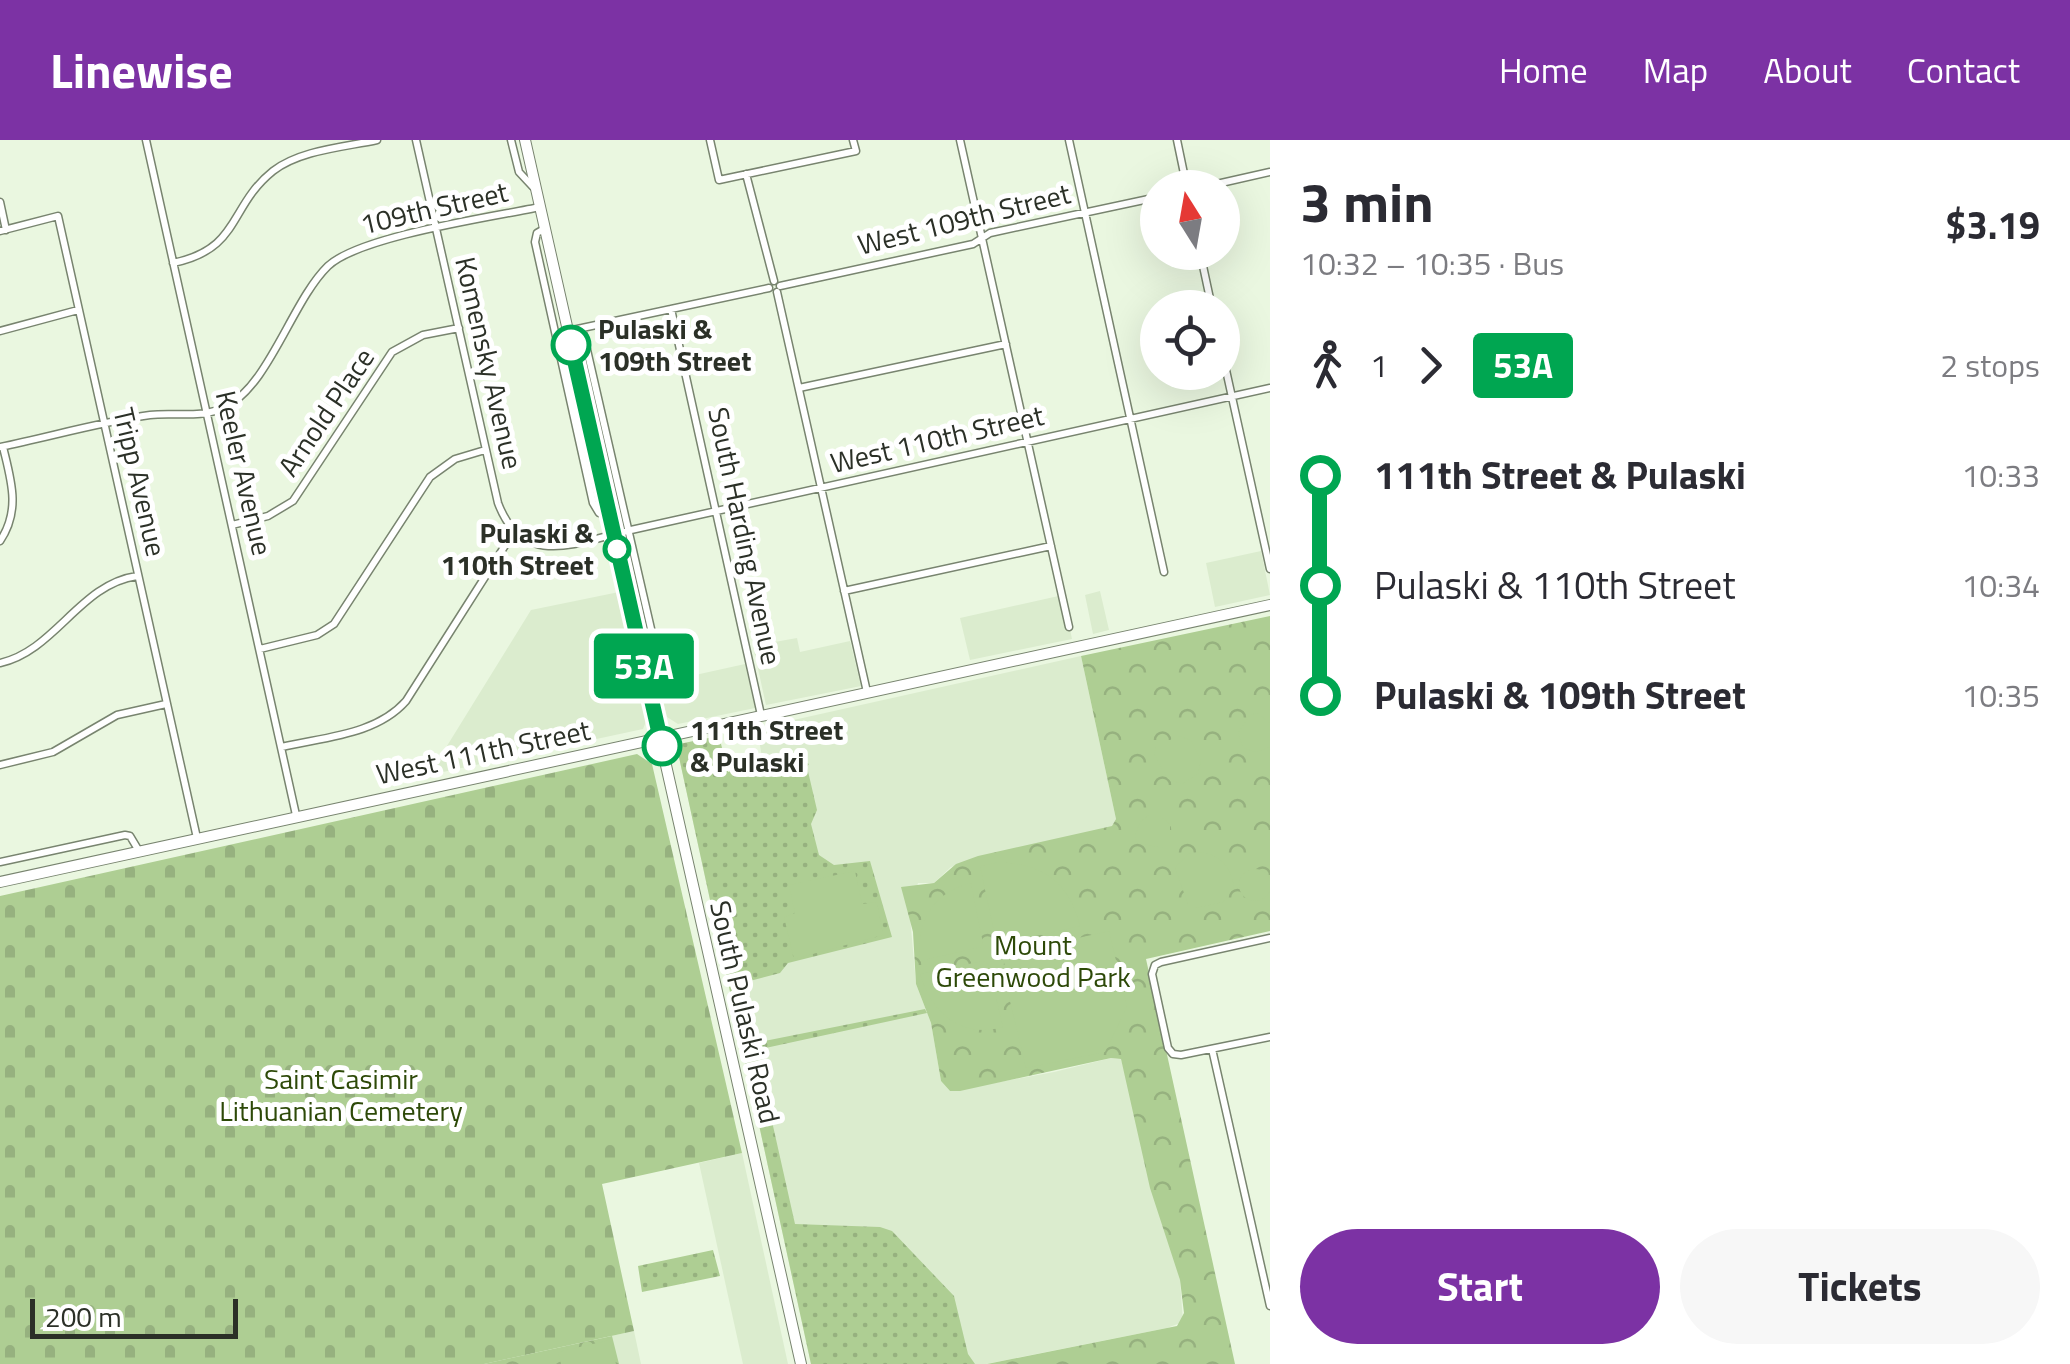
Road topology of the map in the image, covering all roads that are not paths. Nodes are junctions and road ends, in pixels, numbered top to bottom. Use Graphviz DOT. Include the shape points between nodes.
graph roads {
  1 [pos="146,140"];
  2 [pos="378,140"];
  3 [pos="416,140"];
  4 [pos="512,140"];
  5 [pos="525,140"];
  6 [pos="710,140"];
  7 [pos="853,140"];
  8 [pos="960,140"];
  9 [pos="1068,140"];
  10 [pos="1177,140"];
  11 [pos="1183,170"];
  12 [pos="1270,172"];
  13 [pos="746,174"];
  14 [pos="1240,179"];
  15 [pos="536,188"];
  16 [pos="1140,200"];
  17 [pos="0,202"];
  18 [pos="540,206"];
  19 [pos="1085,212"];
  20 [pos="545,228"];
  21 [pos="437,229"];
  22 [pos="3,230"];
  23 [pos="982,238"];
  24 [pos="173,263"];
  25 [pos="775,287"];
  26 [pos="671,309"];
  27 [pos="78,310"];
  28 [pos="459,328"];
  29 [pos="582,328"];
  30 [pos="0,331"];
  31 [pos="568,331"];
  32 [pos="1006,344"];
  33 [pos="799,388"];
  34 [pos="1270,388"];
  35 [pos="1231,390"];
  36 [pos="1232,396"];
  37 [pos="207,413"];
  38 [pos="1130,418"];
  39 [pos="104,425"];
  40 [pos="1028,442"];
  41 [pos="2,447"];
  42 [pos="485,450"];
  43 [pos="822,489"];
  44 [pos="716,512"];
  45 [pos="610,514"];
  46 [pos="232,525"];
  47 [pos="628,531"];
  48 [pos="513,533"];
  49 [pos="614,534"];
  50 [pos="0,541"];
  51 [pos="1051,546"];
  52 [pos="1269,565"];
  53 [pos="1164,572"];
  54 [pos="138,576"];
  55 [pos="844,591"];
  56 [pos="1270,605"];
  57 [pos="1069,627"];
  58 [pos="260,648"];
  59 [pos="0,663"];
  60 [pos="645,670"];
  61 [pos="867,692"];
  62 [pos="166,704"];
  63 [pos="761,715"];
  64 [pos="660,737"];
  65 [pos="282,747"];
  66 [pos="0,765"];
  67 [pos="296,815"];
  68 [pos="196,838"];
  69 [pos="139,851"];
  70 [pos="0,862"];
  71 [pos="0,882"];
  72 [pos="1270,938"];
  73 [pos="1270,1036"];
  74 [pos="1212,1049"];
  75 [pos="1267,1281"];
  76 [pos="1270,1306"];
  77 [pos="801,1364"];
  1 -- 24 [label="street, Keeler Avenue"];
  2 -- 24 [label="street" via="279,167 215,248"];
  3 -- 21 [label="street, Komensky Avenue"];
  4 -- 15 [label="street, South Pulaski Road" via="519,172"];
  5 -- 15 [label="main road, South Pulaski Road"];
  6 -- 13 [label="street" via="719,180"];
  7 -- 13 [label="street" via="856,151"];
  8 -- 23 [label="street"];
  9 -- 19 [label="street"];
  10 -- 11 [label="street"];
  12 -- 14 [label="street"];
  13 -- 25 [label="street"];
  15 -- 18 [label="main road, South Pulaski Road"];
  16 -- 19 [label="street, West 109th Street"];
  17 -- 22 [label="street, Tripp Avenue"];
  18 -- 20 [label="main road, South Pulaski Road"];
  18 -- 21 [label="street, 109th Street"];
  19 -- 23 [label="street, West 109th Street"];
  19 -- 38 [label="street"];
  20 -- 31 [label="main road, South Pulaski Road"];
  20 -- 45 [label="street, South Pulaski Road" via="535,242 593,503 599,513"];
  21 -- 28 [label="street, Komensky Avenue"];
  21 -- 37 [label="street, 109th Street" via="338,258 314,284 257,376 234,402"];
  22 -- 27 [label="street, Tripp Avenue" via="58,216"];
  23 -- 25 [label="street, West 109th Street"];
  23 -- 32 [label="street"];
  24 -- 37 [label="street, Keeler Avenue"];
  25 -- 26 [label="street, West 109th Street"];
  25 -- 33 [label="street"];
  26 -- 29 [label="street, West 109th Street"];
  26 -- 44 [label="street, South Harding Avenue"];
  27 -- 30 [label="street"];
  27 -- 39 [label="street, Tripp Avenue"];
  28 -- 42 [label="street, Komensky Avenue"];
  28 -- 46 [label="street, Arnold Place" via="423,335 392,352 293,501"];
  29 -- 31 [label="street, West 109th Street"];
  29 -- 47 [label="street, South Pulaski Road"];
  31 -- 45 [label="main road, South Pulaski Road"];
  32 -- 33 [label="street"];
  32 -- 40 [label="street"];
  33 -- 43 [label="street"];
  34 -- 36 [label="street, West 110th Street"];
  35 -- 36 [label="street"];
  36 -- 38 [label="street, West 110th Street"];
  36 -- 52 [label="street"];
  37 -- 39 [label="street" via="152,414"];
  37 -- 46 [label="street, Keeler Avenue"];
  38 -- 40 [label="street, West 110th Street"];
  38 -- 53 [label="street"];
  39 -- 41 [label="street"];
  39 -- 54 [label="street, Tripp Avenue"];
  40 -- 43 [label="street, West 110th Street"];
  40 -- 51 [label="street"];
  41 -- 50 [label="street" via="14,501"];
  42 -- 48 [label="street, Komensky Avenue"];
  42 -- 58 [label="street" via="455,458 430,477 334,624"];
  43 -- 44 [label="street, West 110th Street"];
  43 -- 55 [label="street"];
  44 -- 47 [label="street, West 110th Street"];
  44 -- 63 [label="street, South Harding Avenue"];
  45 -- 49 [label="main road, South Pulaski Road"];
  46 -- 58 [label="street, Keeler Avenue"];
  47 -- 49 [label="street, West 110th Street"];
  47 -- 60 [label="street, South Pulaski Road" via="656,656"];
  48 -- 49 [label="street, West 110th Street" via="542,546"];
  48 -- 65 [label="street" via="391,716"];
  49 -- 60 [label="main road, South Pulaski Road"];
  51 -- 55 [label="street"];
  51 -- 57 [label="street"];
  54 -- 59 [label="street" via="99,590 47,636"];
  54 -- 62 [label="street, Tripp Avenue"];
  55 -- 61 [label="street"];
  56 -- 61 [label="main road, West 111th Street"];
  58 -- 65 [label="street, Keeler Avenue"];
  60 -- 64 [label="main road, South Pulaski Road"];
  61 -- 63 [label="main road, West 111th Street"];
  62 -- 66 [label="street" via="117,716 53,752"];
  62 -- 68 [label="street, Tripp Avenue"];
  63 -- 64 [label="main road, West 111th Street"];
  64 -- 67 [label="main road, West 111th Street"];
  64 -- 77 [label="main road, South Pulaski Road"];
  65 -- 67 [label="street, Keeler Avenue"];
  67 -- 68 [label="main road, West 111th Street"];
  68 -- 69 [label="main road, West 111th Street"];
  69 -- 70 [label="street" via="125,834"];
  69 -- 71 [label="main road, West 111th Street"];
  72 -- 74 [label="street" via="1154,967 1168,1048 1173,1054"];
  73 -- 74 [label="street"];
  74 -- 75 [label="street"];
  75 -- 76 [label="street"];
}
